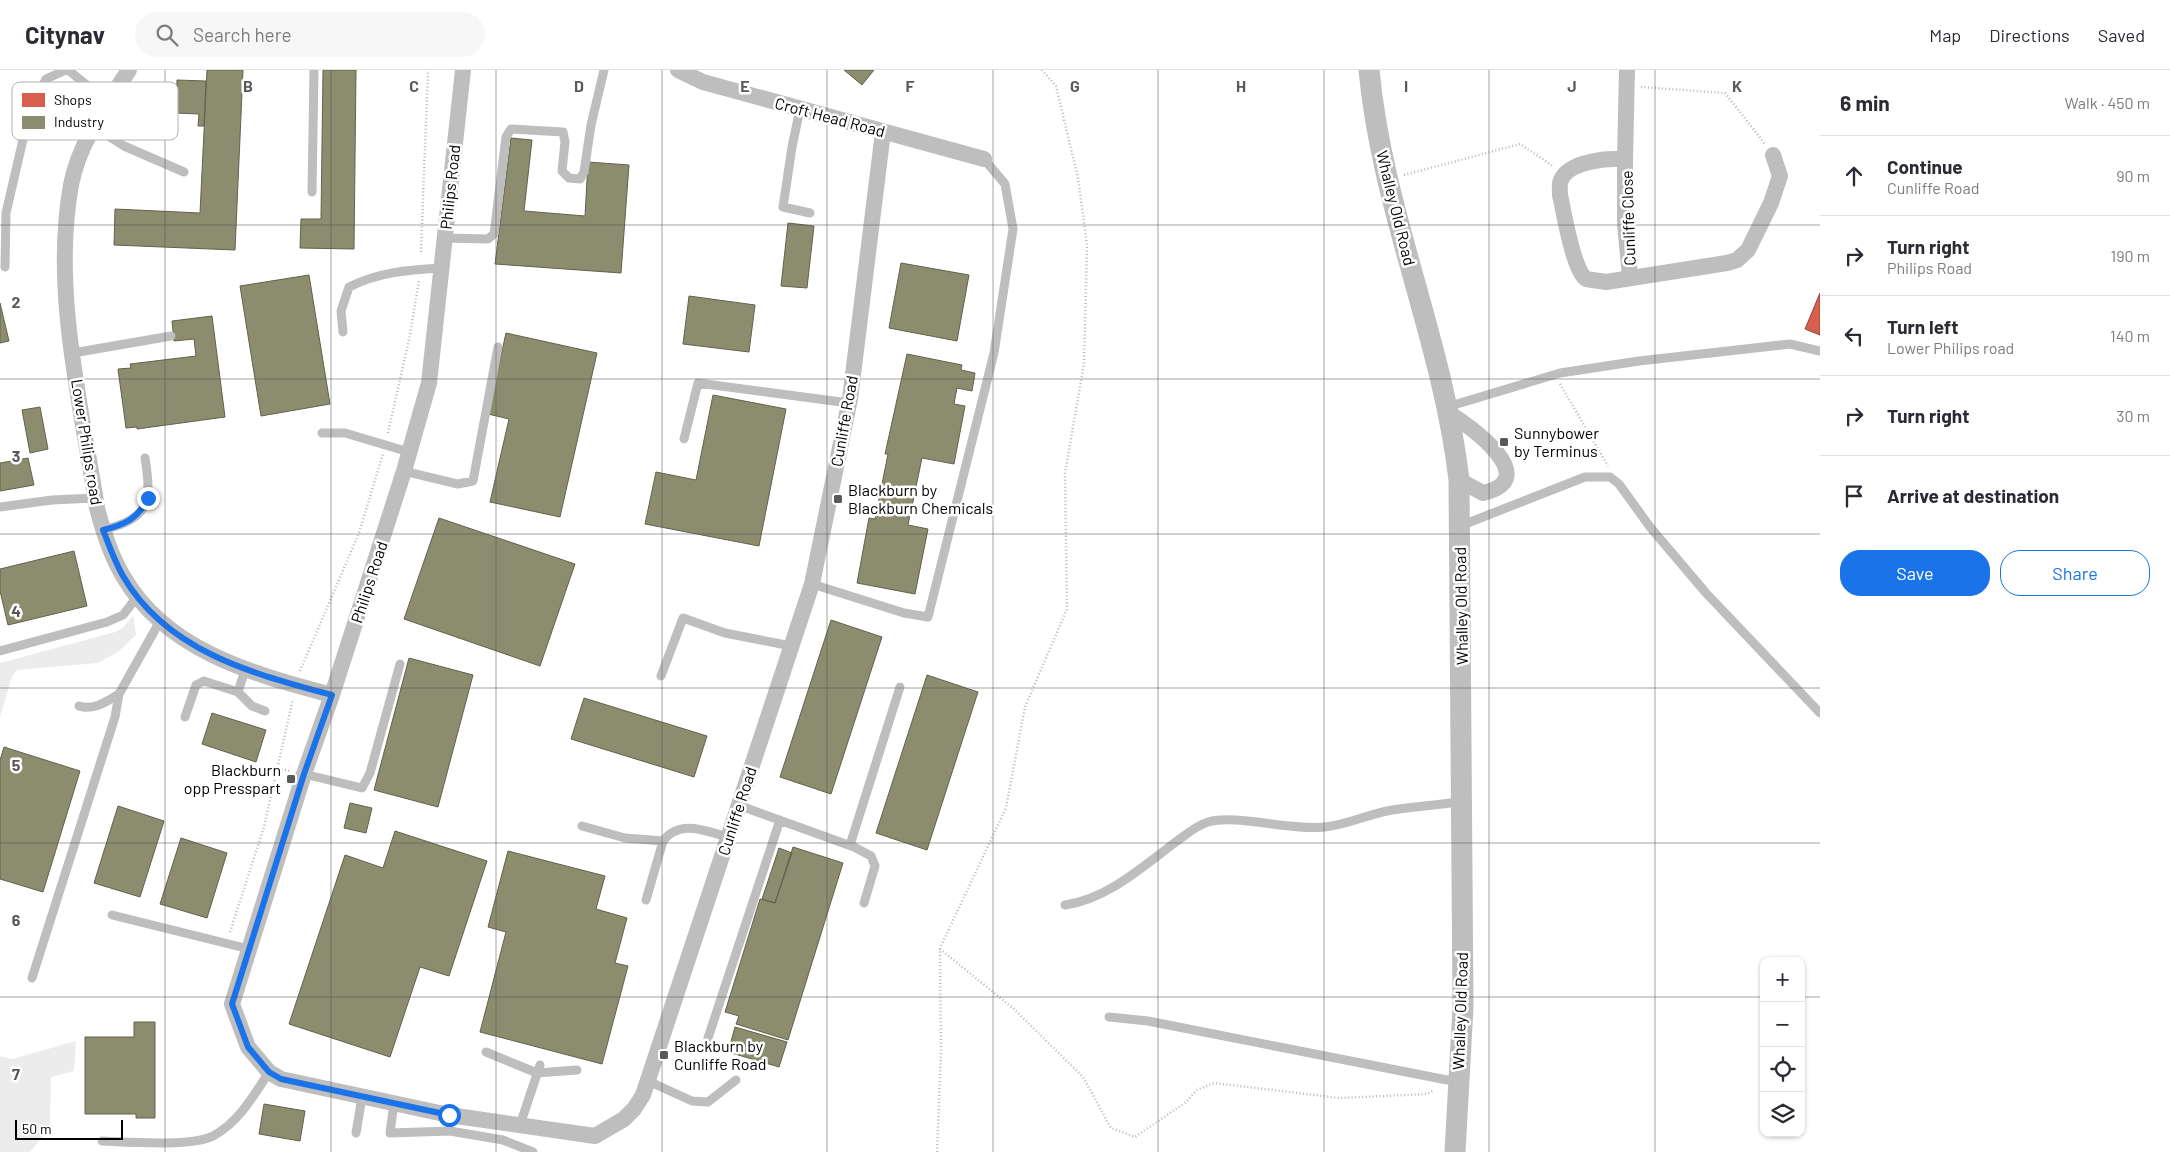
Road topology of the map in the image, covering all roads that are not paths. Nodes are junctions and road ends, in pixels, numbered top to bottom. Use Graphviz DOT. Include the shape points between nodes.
graph roads {
  1 [pos="67,70"];
  2 [pos="128,70"];
  3 [pos="314,70"];
  4 [pos="462,70"];
  5 [pos="604,70"];
  6 [pos="678,70"];
  7 [pos="1369,70"];
  8 [pos="1627,78"];
  9 [pos="45,82"];
  10 [pos="82,82"];
  11 [pos="120,82"];
  12 [pos="800,110"];
  13 [pos="883,132"];
  14 [pos="23,140"];
  15 [pos="88,140"];
  16 [pos="115,140"];
  17 [pos="1774,155"];
  18 [pos="984,159"];
  19 [pos="1625,159"];
  20 [pos="184,172"];
  21 [pos="312,192"];
  22 [pos="810,213"];
  23 [pos="444,238"];
  24 [pos="5,267"];
  25 [pos="441,268"];
  26 [pos="1630,277"];
  27 [pos="343,332"];
  28 [pos="171,336"];
  29 [pos="498,347"];
  30 [pos="1820,351"];
  31 [pos="73,353"];
  32 [pos="849,403"];
  33 [pos="1448,410"];
  34 [pos="322,433"];
  35 [pos="684,439"];
  36 [pos="409,452"];
  37 [pos="145,458"];
  38 [pos="404,471"];
  39 [pos="1459,480"];
  40 [pos="95,498"];
  41 [pos="0,507"];
  42 [pos="1460,526"];
  43 [pos="103,530"];
  44 [pos="812,584"];
  45 [pos="137,598"];
  46 [pos="160,621"];
  47 [pos="791,646"];
  48 [pos="0,651"];
  49 [pos="400,664"];
  50 [pos="245,670"];
  51 [pos="661,676"];
  52 [pos="900,687"];
  53 [pos="238,692"];
  54 [pos="119,694"];
  55 [pos="332,695"];
  56 [pos="79,706"];
  57 [pos="266,711"];
  58 [pos="1820,713"];
  59 [pos="184,717"];
  60 [pos="304,774"];
  61 [pos="1463,801"];
  62 [pos="738,805"];
  63 [pos="780,820"];
  64 [pos="582,826"];
  65 [pos="728,837"];
  66 [pos="663,841"];
  67 [pos="850,845"];
  68 [pos="646,900"];
  69 [pos="864,903"];
  70 [pos="1065,905"];
  71 [pos="112,915"];
  72 [pos="249,949"];
  73 [pos="32,978"];
  74 [pos="1109,1017"];
  75 [pos="708,1038"];
  76 [pos="486,1052"];
  77 [pos="539,1069"];
  78 [pos="577,1070"];
  79 [pos="269,1072"];
  80 [pos="648,1080"];
  81 [pos="736,1080"];
  82 [pos="1452,1080"];
  83 [pos="362,1097"];
  84 [pos="394,1103"];
  85 [pos="520,1125"];
  86 [pos="356,1134"];
  87 [pos="102,1141"];
  88 [pos="533,1152"];
  89 [pos="1455,1152"];
  1 -- 9 [label="lane"];
  1 -- 10 [label="lane"];
  2 -- 11 [label="street, Lower Philips road"];
  3 -- 21 [label="lane"];
  4 -- 23 [label="street, Philips Road"];
  5 -- 23 [label="lane" via="580,179 569,178 562,171 563,132 511,129 506,137 494,234 488,239"];
  6 -- 12 [label="street, Croft Head Road" via="702,82"];
  7 -- 33 [label="street, Whalley Old Road" via="1373,113 1387,179"];
  8 -- 19 [label="street, Cunliffe Close"];
  12 -- 13 [label="street, Croft Head Road"];
  12 -- 22 [label="lane" via="783,207"];
  13 -- 18 [label="street, Croft Head Road"];
  13 -- 32 [label="street, Cunliffe Road"];
  14 -- 24 [label="lane" via="6,213"];
  15 -- 31 [label="street, Lower Philips road" via="72,184 66,242 66,303"];
  16 -- 20 [label="lane"];
  17 -- 26 [label="street, Cunliffe Close" via="1780,176 1771,203 1743,255 1727,263"];
  18 -- 44 [label="lane" via="1005,184 1013,229 994,353 928,617"];
  19 -- 26 [label="street, Cunliffe Close"];
  19 -- 26 [label="street, Cunliffe Close" via="1605,158 1578,166 1561,180 1560,195 1580,273 1597,282"];
  23 -- 25 [label="street, Philips Road"];
  25 -- 27 [label="lane" via="370,276 349,287 341,311"];
  25 -- 36 [label="street, Philips Road" via="429,384"];
  28 -- 31 [label="lane"];
  29 -- 38 [label="lane" via="473,481 458,484"];
  30 -- 33 [label="lane" via="1790,344 1639,361 1554,375"];
  31 -- 40 [label="street, Lower Philips road"];
  32 -- 35 [label="lane" via="698,383"];
  32 -- 44 [label="street, Cunliffe Road"];
  33 -- 39 [label="street, Whalley Old Road"];
  33 -- 39 [label="street" via="1486,440 1503,460 1506,471 1503,483 1493,491 1483,493"];
  34 -- 36 [label="lane" via="345,432"];
  36 -- 38 [label="street, Philips Road"];
  37 -- 43 [label="lane" via="149,488 142,510 124,525"];
  38 -- 55 [label="street, Philips Road"];
  39 -- 42 [label="street, Whalley Old Road"];
  40 -- 41 [label="lane"];
  40 -- 43 [label="street, Lower Philips road"];
  42 -- 58 [label="lane" via="1585,477 1610,477 1706,593"];
  42 -- 61 [label="street, Whalley Old Road"];
  43 -- 45 [label="street, Lower Philips road" via="122,575"];
  44 -- 47 [label="street, Cunliffe Road"];
  45 -- 46 [label="street, Lower Philips road"];
  45 -- 48 [label="lane" via="123,615 107,622"];
  46 -- 50 [label="street, Lower Philips road" via="197,649"];
  46 -- 54 [label="lane"];
  47 -- 51 [label="lane" via="725,633 683,618"];
  47 -- 62 [label="street, Cunliffe Road"];
  49 -- 60 [label="lane" via="370,773 362,788"];
  50 -- 53 [label="lane"];
  50 -- 55 [label="street, Lower Philips road"];
  52 -- 67 [label="lane"];
  53 -- 57 [label="lane" via="252,706"];
  53 -- 59 [label="lane" via="204,680 196,685"];
  54 -- 56 [label="lane" via="99,706"];
  54 -- 73 [label="lane" via="112,726"];
  55 -- 60 [label="street, Philips Road"];
  60 -- 72 [label="street, Philips Road"];
  61 -- 70 [label="lane" via="1392,810 1326,827 1208,822 1103,893 1085,902"];
  61 -- 82 [label="street, Whalley Old Road" via="1463,1007"];
  62 -- 63 [label="lane"];
  62 -- 65 [label="street, Cunliffe Road"];
  63 -- 67 [label="lane"];
  63 -- 75 [label="lane"];
  64 -- 66 [label="lane" via="625,838"];
  65 -- 66 [label="lane" via="680,828"];
  65 -- 80 [label="street, Cunliffe Road"];
  66 -- 68 [label="lane"];
  67 -- 69 [label="lane" via="871,856 876,866"];
  71 -- 72 [label="lane"];
  72 -- 79 [label="street, Philips Road" via="232,1004 248,1047"];
  74 -- 82 [label="lane" via="1148,1021"];
  76 -- 77 [label="lane"];
  77 -- 78 [label="lane"];
  77 -- 85 [label="lane"];
  79 -- 83 [label="street, Cunliffe Road" via="295,1083"];
  79 -- 87 [label="lane" via="238,1116 212,1136 178,1142"];
  80 -- 81 [label="lane" via="692,1101 708,1102"];
  80 -- 85 [label="street, Cunliffe Road" via="634,1109 610,1129 595,1136"];
  82 -- 89 [label="street, Whalley Old Road"];
  83 -- 84 [label="street, Cunliffe Road"];
  83 -- 86 [label="lane"];
  84 -- 85 [label="street, Cunliffe Road"];
  84 -- 88 [label="lane" via="390,1133 450,1131 503,1140"];
}
